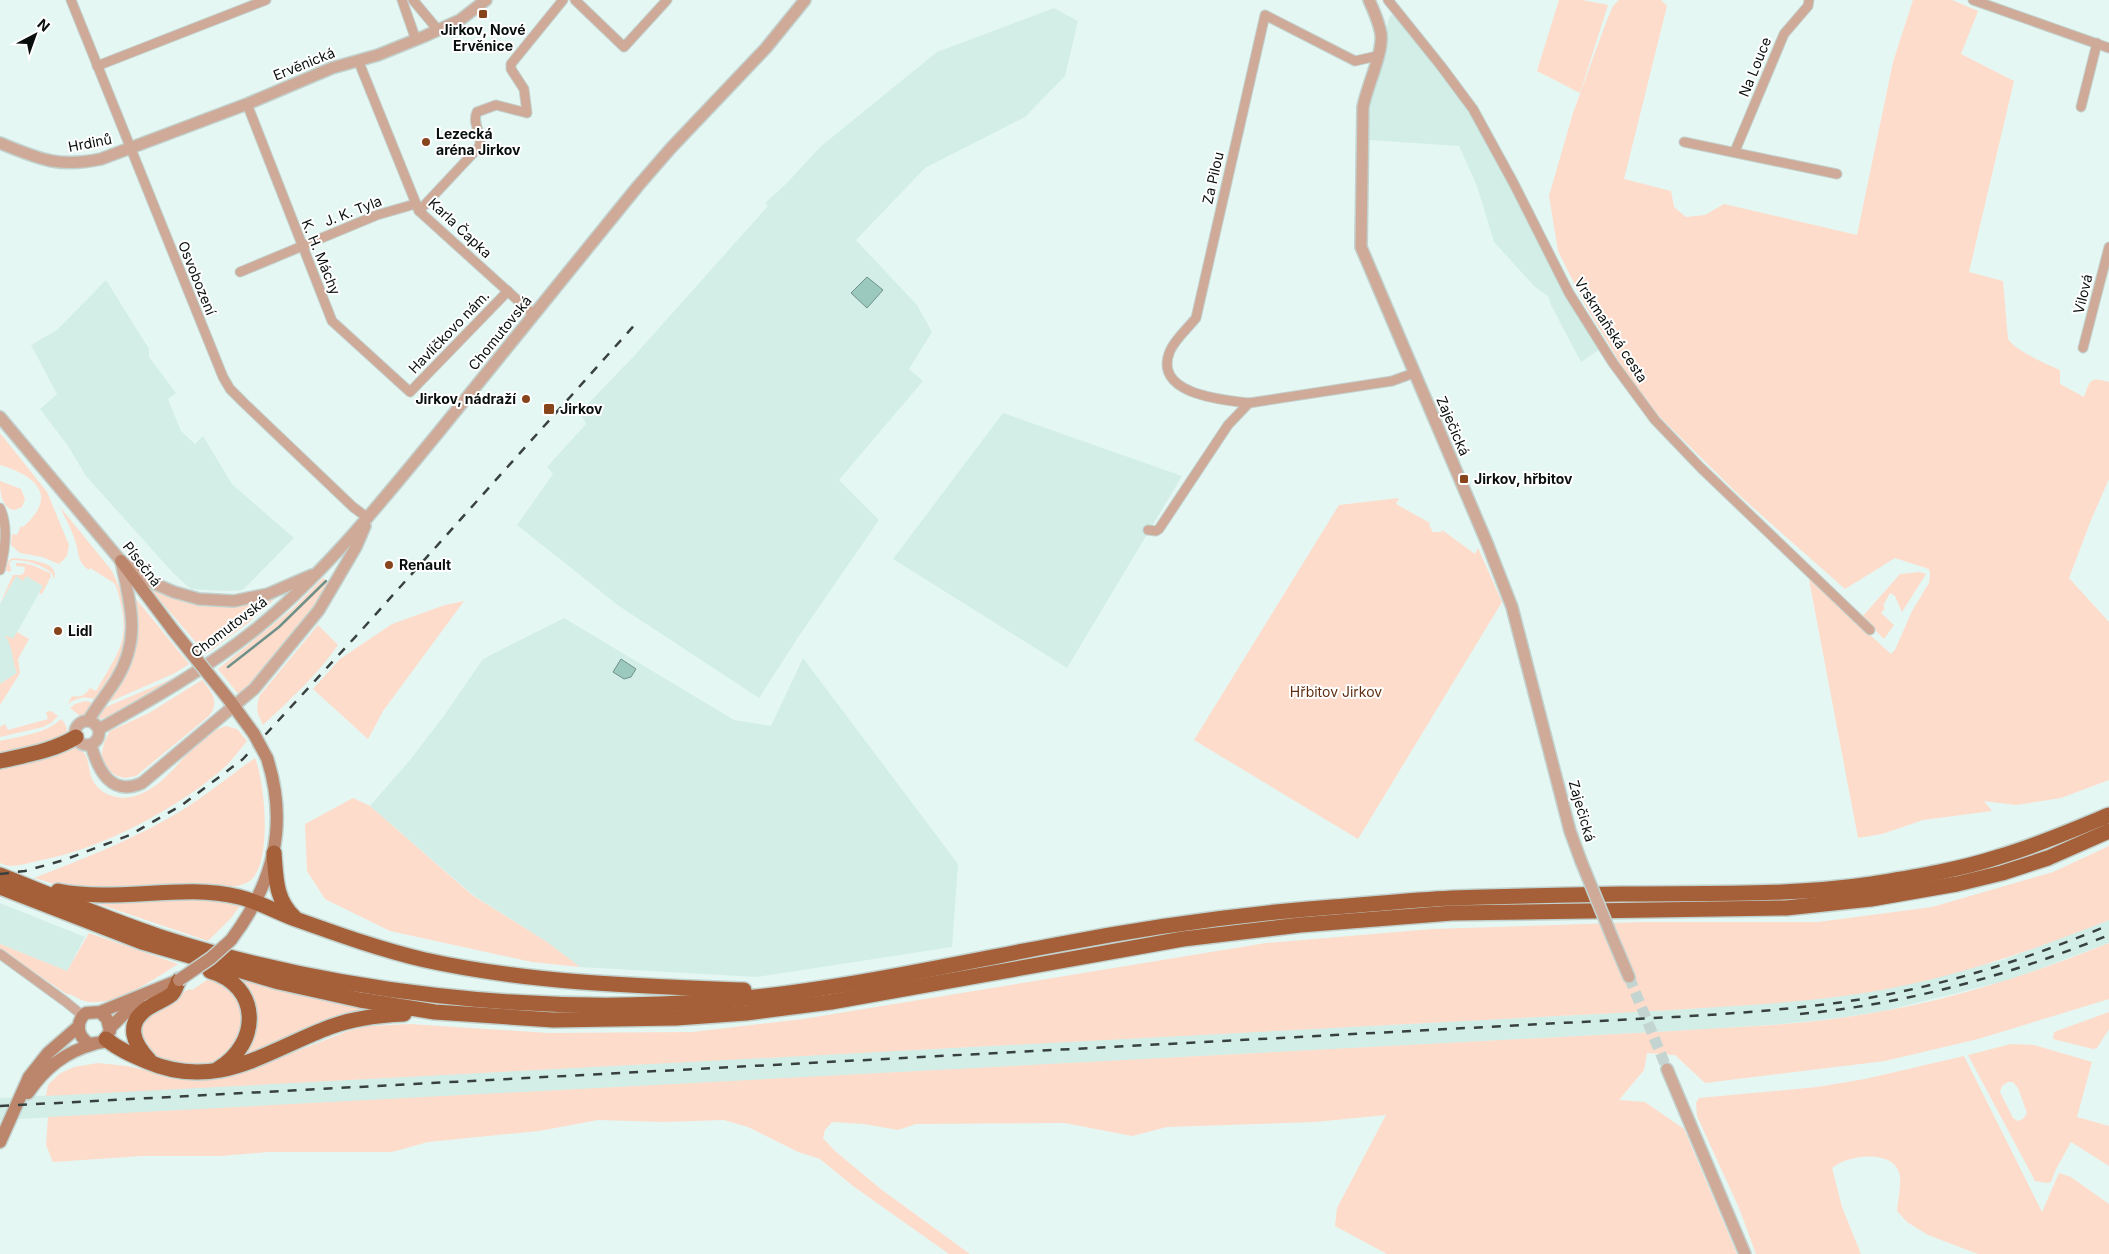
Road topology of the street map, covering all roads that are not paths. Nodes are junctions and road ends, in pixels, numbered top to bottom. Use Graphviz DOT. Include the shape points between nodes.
graph roads {
  1 [pos="70,0"];
  2 [pos="266,0"];
  3 [pos="402,0"];
  4 [pos="413,0"];
  5 [pos="486,0"];
  6 [pos="564,0"];
  7 [pos="575,0"];
  8 [pos="667,0"];
  9 [pos="805,0"];
  10 [pos="1369,0"];
  11 [pos="1388,0"];
  12 [pos="1809,0"];
  13 [pos="1973,0"];
  14 [pos="438,30"];
  15 [pos="416,40"];
  16 [pos="2097,44"];
  17 [pos="2109,48"];
  18 [pos="1377,56"];
  19 [pos="358,60"];
  20 [pos="97,66"];
  21 [pos="246,104"];
  22 [pos="2081,108"];
  23 [pos="1684,142"];
  24 [pos="0,143"];
  25 [pos="130,150"];
  26 [pos="1735,151"];
  27 [pos="1837,174"];
  28 [pos="417,208"];
  29 [pos="302,247"];
  30 [pos="2109,248"];
  31 [pos="240,272"];
  32 [pos="508,291"];
  33 [pos="534,315"];
  34 [pos="2083,348"];
  35 [pos="1414,373"];
  36 [pos="410,392"];
  37 [pos="1249,403"];
  38 [pos="0,418"];
  39 [pos="0,508"];
  40 [pos="368,518"];
  41 [pos="1148,530"];
  42 [pos="121,561"];
  43 [pos="0,570"];
  44 [pos="318,572"];
  45 [pos="1870,630"];
  46 [pos="232,704"];
  47 [pos="88,721"];
  48 [pos="99,729"];
  49 [pos="76,737"];
  50 [pos="91,745"];
  51 [pos="0,761"];
  52 [pos="2109,815"];
  53 [pos="2109,832"];
  54 [pos="274,853"];
  55 [pos="0,874"];
  56 [pos="11,887"];
  57 [pos="256,902"];
  58 [pos="296,920"];
  59 [pos="142,942"];
  60 [pos="0,954"];
  61 [pos="1629,977"];
  62 [pos="178,980"];
  63 [pos="836,986"];
  64 [pos="164,987"];
  65 [pos="100,1012"];
  66 [pos="434,1012"];
  67 [pos="81,1021"];
  68 [pos="104,1037"];
  69 [pos="152,1064"];
  70 [pos="1667,1069"];
  71 [pos="216,1071"];
  72 [pos="10,1120"];
  73 [pos="0,1142"];
  74 [pos="1745,1254"];
  1 -- 20 [label="street, Osvobození"];
  2 -- 20 [label="street"];
  3 -- 15 [label="street"];
  4 -- 14 [label="street"];
  5 -- 14 [label="street, Ervěnická" via="460,20"];
  6 -- 28 [label="street" via="511,64 524,89 527,113 496,105 476,112 478,147"];
  7 -- 8 [label="street" via="624,47"];
  9 -- 33 [label="street, Chomutovská" via="766,48 671,148"];
  10 -- 18 [label="street, Zaječická" via="1381,34"];
  11 -- 45 [label="street, Vrskmaňská cesta" via="1473,109 1568,293 1655,420"];
  12 -- 26 [label="street, Na Louce" via="1808,6 1784,34"];
  13 -- 16 [label="street"];
  14 -- 15 [label="street, Ervěnická"];
  15 -- 19 [label="street, Ervěnická"];
  16 -- 17 [label="street"];
  16 -- 22 [label="street"];
  18 -- 35 [label="street, Zaječická" via="1363,107 1361,247"];
  18 -- 37 [label="street, Za Pilou" via="1355,61 1265,15 1196,318 1170,349 1167,369 1180,387 1227,401"];
  19 -- 21 [label="street, Ervěnická"];
  19 -- 28 [label="street, Karla Čapka"];
  20 -- 25 [label="street, Osvobození"];
  21 -- 25 [label="street, Ervěnická"];
  21 -- 29 [label="street, K. H. Máchy"];
  23 -- 26 [label="street"];
  24 -- 25 [label="street, Hrdinů" via="36,158 69,164"];
  25 -- 40 [label="street, Osvobození" via="230,389"];
  26 -- 27 [label="street"];
  28 -- 29 [label="street, J. K. Tyla" via="377,215"];
  28 -- 32 [label="street, Karla Čapka"];
  29 -- 31 [label="street, J. K. Tyla"];
  29 -- 36 [label="street, K. H. Máchy" via="332,321"];
  30 -- 34 [label="street, Vilová"];
  32 -- 33 [label="street, Karla Čapka"];
  32 -- 36 [label="street, Havlíčkovo nám."];
  33 -- 40 [label="street, Chomutovská"];
  35 -- 37 [label="street" via="1392,381"];
  35 -- 61 [label="street, Zaječická, bridge" via="1512,607 1570,831"];
  37 -- 41 [label="street" via="1228,425 1159,529"];
  38 -- 42 [label="street, Písečná"];
  39 -- 43 [label="street" via="5,527"];
  40 -- 44 [label="street, Chomutovská"];
  40 -- 46 [label="street" via="356,547 319,610 254,689"];
  42 -- 44 [label="street" via="162,588 213,601 256,597"];
  42 -- 46 [label="main road, Písečná, bridge"];
  42 -- 47 [label="street" via="132,611 131,645 120,673"];
  44 -- 48 [label="street, Chomutovská" via="237,643 182,681"];
  46 -- 50 [label="street" via="142,783 131,787 107,778 98,768"];
  46 -- 54 [label="main road, Písečná, bridge" via="267,758 277,807"];
  47 -- 48 [label="street"];
  47 -- 49 [label="street" via="78,725"];
  48 -- 50 [label="street" via="99,737"];
  49 -- 50 [label="street" via="84,745"];
  49 -- 51 [label="highway" via="49,749"];
  52 -- 63 [label="highway" via="1997,858 1870,884 1784,892 1450,898 1298,910 1071,942"];
  53 -- 66 [label="highway" via="2002,873 1871,899 1786,908 1452,913 1300,925 1183,939 746,1013 553,1020"];
  54 -- 57 [label="main road, Písečná"];
  54 -- 58 [label="highway" via="276,884 281,900"];
  55 -- 56 [label="highway"];
  56 -- 57 [label="highway" via="92,896 210,893"];
  56 -- 59 [label="highway"];
  56 -- 63 [label="highway" via="235,958 364,985 450,997 614,1004 716,1001"];
  57 -- 58 [label="highway"];
  57 -- 62 [label="main road, Písečná, bridge" via="231,940"];
  58 -- 63 [label="highway" via="425,960 526,976 744,990"];
  59 -- 66 [label="highway" via="279,982"];
  59 -- 71 [label="highway" via="185,963 224,975 242,993 250,1015 246,1038 232,1059"];
  60 -- 67 [label="street" via="66,1002"];
  62 -- 64 [label="main road, Písečná"];
  62 -- 69 [label="highway" via="173,993 147,1008 136,1022 135,1042"];
  64 -- 65 [label="main road"];
  64 -- 68 [label="main road" via="126,1012"];
  65 -- 67 [label="main road" via="91,1012"];
  65 -- 68 [label="main road" via="107,1018"];
  66 -- 71 [label="highway" via="360,1018 330,1027 254,1061"];
  67 -- 68 [label="main road" via="82,1038"];
  67 -- 72 [label="main road" via="35,1068"];
  68 -- 69 [label="highway"];
  68 -- 72 [label="main road" via="74,1050 54,1064 36,1082"];
  69 -- 71 [label="highway" via="178,1072"];
  70 -- 74 [label="street"];
  72 -- 73 [label="main road"];
}
